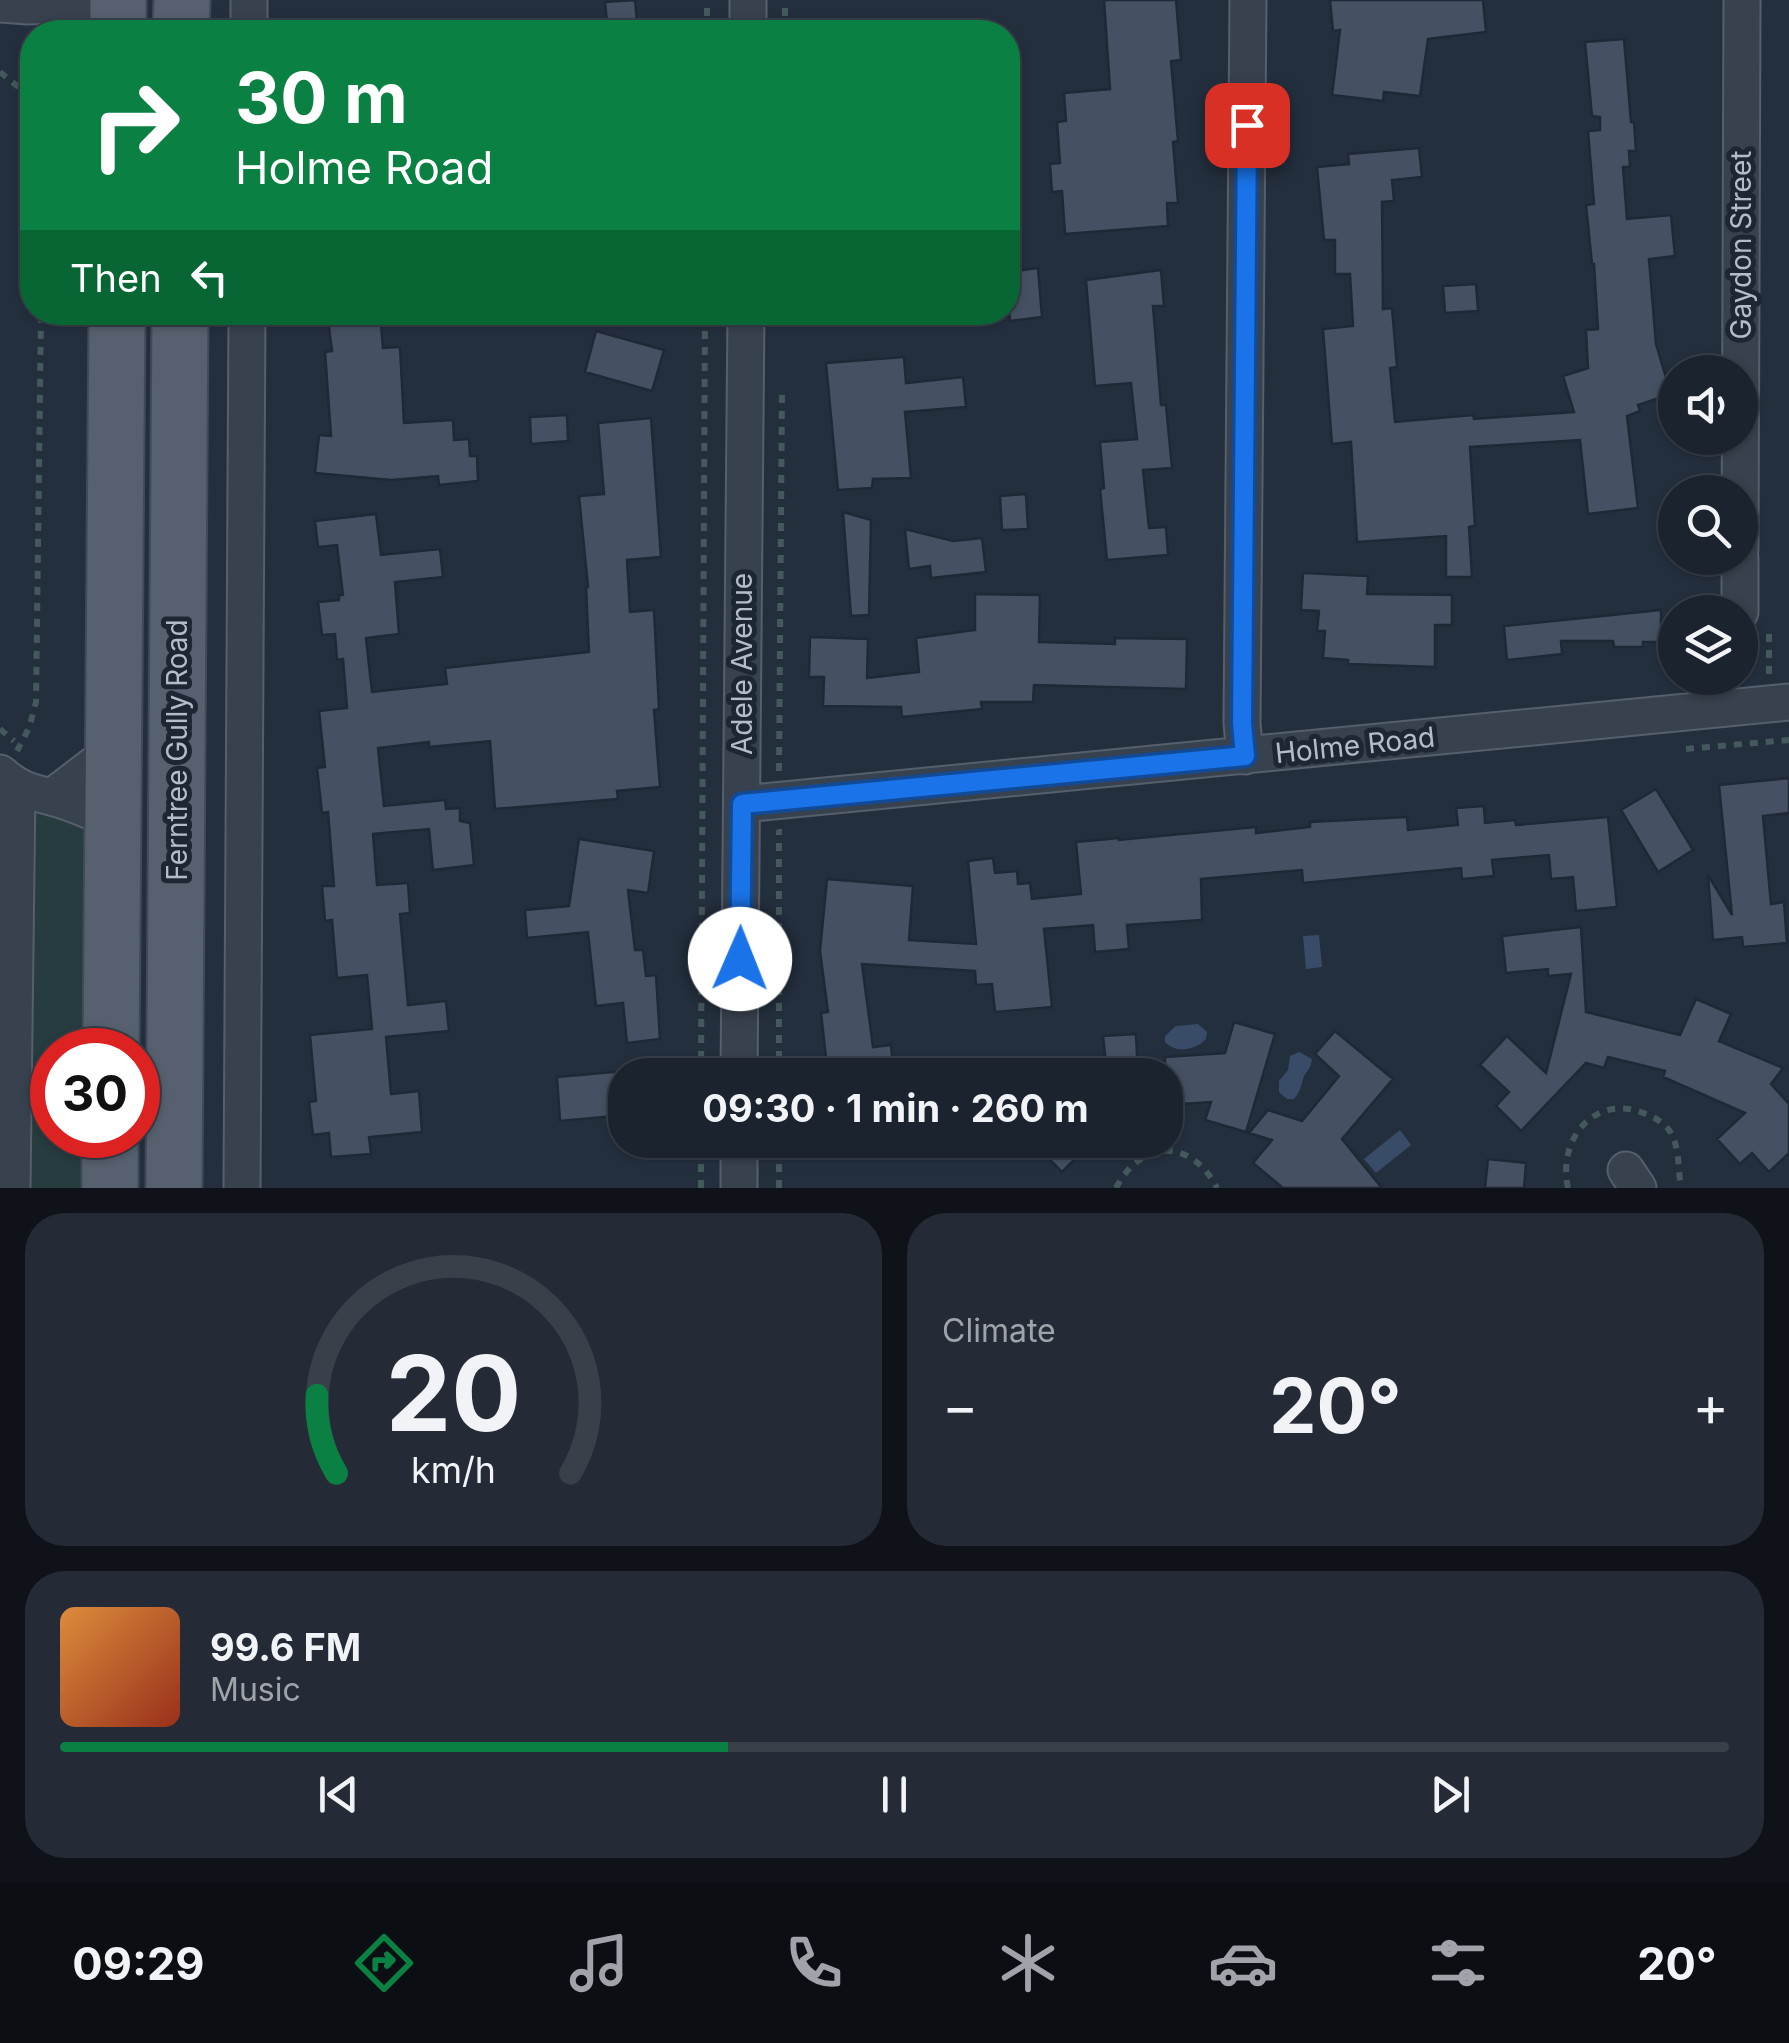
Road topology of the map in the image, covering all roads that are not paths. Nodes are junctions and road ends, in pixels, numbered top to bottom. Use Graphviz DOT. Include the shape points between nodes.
graph roads {
  1 [pos="1248,0"];
  2 [pos="1742,0"];
  3 [pos="0,4"];
  4 [pos="118,12"];
  5 [pos="116,325"];
  6 [pos="180,325"];
  7 [pos="247,325"];
  8 [pos="746,325"];
  9 [pos="1740,475"];
  10 [pos="1717,695"];
  11 [pos="1755,695"];
  12 [pos="1789,702"];
  13 [pos="112,751"];
  14 [pos="1245,756"];
  15 [pos="12,766"];
  16 [pos="52,797"];
  17 [pos="742,804"];
  18 [pos="112,820"];
  19 [pos="111,1028"];
  20 [pos="740,1058"];
  21 [pos="110,1158"];
  22 [pos="739,1158"];
  23 [pos="12,1188"];
  24 [pos="110,1188"];
  25 [pos="174,1188"];
  26 [pos="242,1188"];
  27 [pos="739,1188"];
  1 -- 14 [label="street"];
  2 -- 9 [label="street, Gaydon Street"];
  3 -- 4 [label="street"];
  5 -- 13 [label="main road"];
  6 -- 25 [label="main road, Ferntree Gully Road"];
  7 -- 26 [label="street"];
  8 -- 17 [label="street, Adele Avenue"];
  10 -- 14 [label="street, Holme Road"];
  11 -- 12 [label="street, Holme Road"];
  13 -- 16 [label="street"];
  13 -- 18 [label="main road"];
  14 -- 17 [label="street, Holme Road"];
  15 -- 16 [label="street"];
  15 -- 23 [label="street"];
  16 -- 18 [label="street"];
  17 -- 20 [label="street, Adele Avenue"];
  18 -- 19 [label="main road"];
  21 -- 24 [label="main road"];
  22 -- 27 [label="street"];
}
